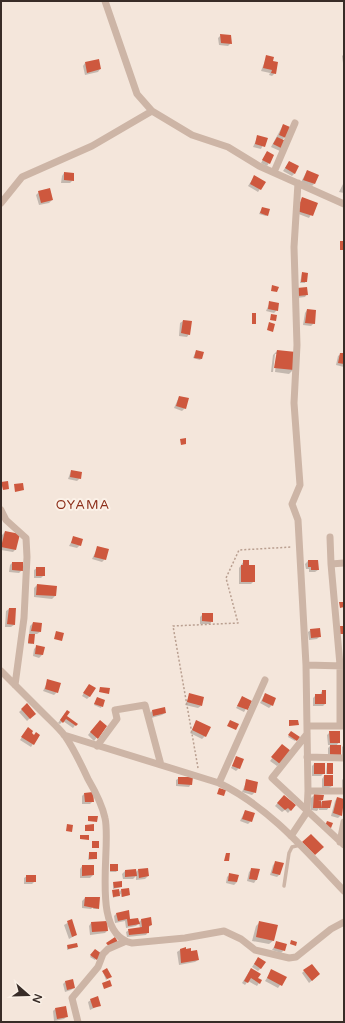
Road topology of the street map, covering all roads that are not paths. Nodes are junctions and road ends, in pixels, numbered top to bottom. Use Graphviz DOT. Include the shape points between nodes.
graph roads {
  1 [pos="105,1"];
  2 [pos="152,111"];
  3 [pos="295,123"];
  4 [pos="274,172"];
  5 [pos="298,183"];
  6 [pos="1,203"];
  7 [pos="344,204"];
  8 [pos="1,510"];
  9 [pos="330,537"];
  10 [pos="344,563"];
  11 [pos="331,564"];
  12 [pos="306,665"];
  13 [pos="342,666"];
  14 [pos="1,671"];
  15 [pos="265,680"];
  16 [pos="15,685"];
  17 [pos="308,726"];
  18 [pos="342,726"];
  19 [pos="307,734"];
  20 [pos="64,735"];
  21 [pos="97,746"];
  22 [pos="307,757"];
  23 [pos="344,758"];
  24 [pos="161,765"];
  25 [pos="219,783"];
  26 [pos="308,791"];
  27 [pos="344,792"];
  28 [pos="307,812"];
  29 [pos="344,822"];
  30 [pos="290,836"];
  31 [pos="342,843"];
  32 [pos="300,845"];
  33 [pos="284,886"];
  34 [pos="344,891"];
  35 [pos="344,922"];
  36 [pos="124,942"];
  37 [pos="78,1022"];
  1 -- 2 [label="street" via="137,94"];
  2 -- 4 [label="street" via="192,135 228,147"];
  2 -- 6 [label="street" via="92,146 22,176"];
  3 -- 4 [label="street"];
  4 -- 5 [label="street"];
  5 -- 7 [label="street"];
  5 -- 12 [label="street" via="294,247 297,345 294,403 300,485 292,504 298,520"];
  8 -- 16 [label="street" via="6,520 26,538 24,618"];
  9 -- 11 [label="street"];
  10 -- 11 [label="street"];
  11 -- 13 [label="street"];
  12 -- 13 [label="street"];
  12 -- 17 [label="street"];
  13 -- 18 [label="street"];
  14 -- 16 [label="street"];
  15 -- 25 [label="street"];
  16 -- 20 [label="street"];
  17 -- 18 [label="street"];
  17 -- 19 [label="street"];
  19 -- 22 [label="street"];
  19 -- 28 [label="street" via="272,778"];
  20 -- 21 [label="street"];
  20 -- 36 [label="street" via="77,755 106,819 104,883 107,907 112,926"];
  21 -- 24 [label="street"];
  21 -- 24 [label="street" via="117,719 115,710 145,705"];
  22 -- 23 [label="street"];
  22 -- 26 [label="street"];
  24 -- 25 [label="street"];
  25 -- 30 [label="street" via="247,797"];
  26 -- 27 [label="street"];
  26 -- 28 [label="street"];
  28 -- 30 [label="street"];
  28 -- 31 [label="street"];
  29 -- 31 [label="street"];
  30 -- 32 [label="street"];
  32 -- 33 [label="lane" via="292,847 289,853"];
  32 -- 34 [label="street"];
  35 -- 36 [label="street" via="339,923 296,957 289,958 255,950 237,936 224,931 171,939"];
  36 -- 37 [label="street" via="103,954 98,967 72,998"];
}
